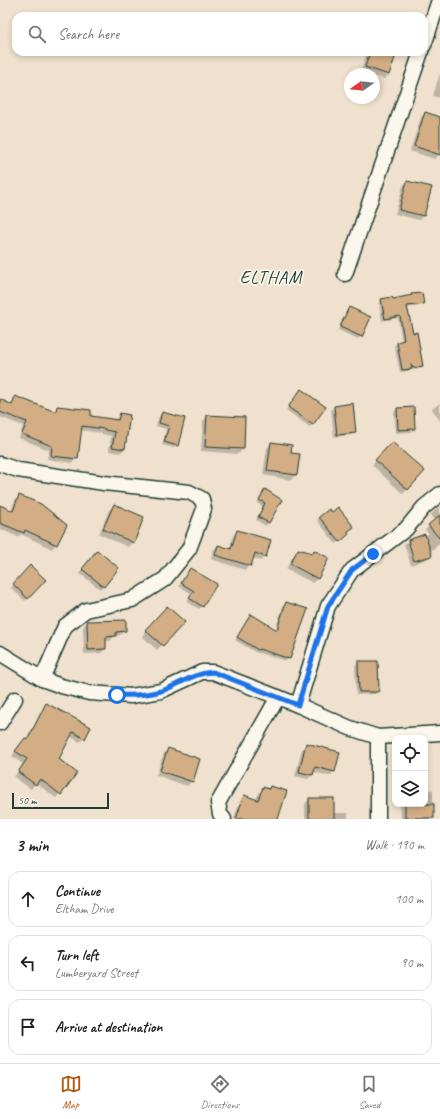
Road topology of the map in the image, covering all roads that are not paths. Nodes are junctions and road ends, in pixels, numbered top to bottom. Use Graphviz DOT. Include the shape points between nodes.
graph roads {
  1 [pos="439,0"];
  2 [pos="428,33"];
  3 [pos="421,56"];
  4 [pos="345,274"];
  5 [pos="0,464"];
  6 [pos="440,494"];
  7 [pos="0,653"];
  8 [pos="42,679"];
  9 [pos="278,697"];
  10 [pos="15,699"];
  11 [pos="298,705"];
  12 [pos="0,723"];
  13 [pos="440,733"];
  14 [pos="378,737"];
  15 [pos="224,819"];
  16 [pos="378,819"];
  1 -- 2 [label="street"];
  3 -- 4 [label="street"];
  5 -- 8 [label="street" via="18,470 104,483 189,492 202,499 204,509 190,549 165,579 132,600 86,610 65,626"];
  6 -- 11 [label="street" via="424,507 406,529 352,570 328,606"];
  7 -- 8 [label="street"];
  8 -- 9 [label="street" via="89,693 131,696 161,691 202,672 213,672"];
  9 -- 11 [label="street"];
  9 -- 15 [label="street" via="218,803"];
  10 -- 12 [label="street"];
  11 -- 14 [label="street" via="350,728"];
  13 -- 14 [label="street"];
  14 -- 16 [label="street"];
}
